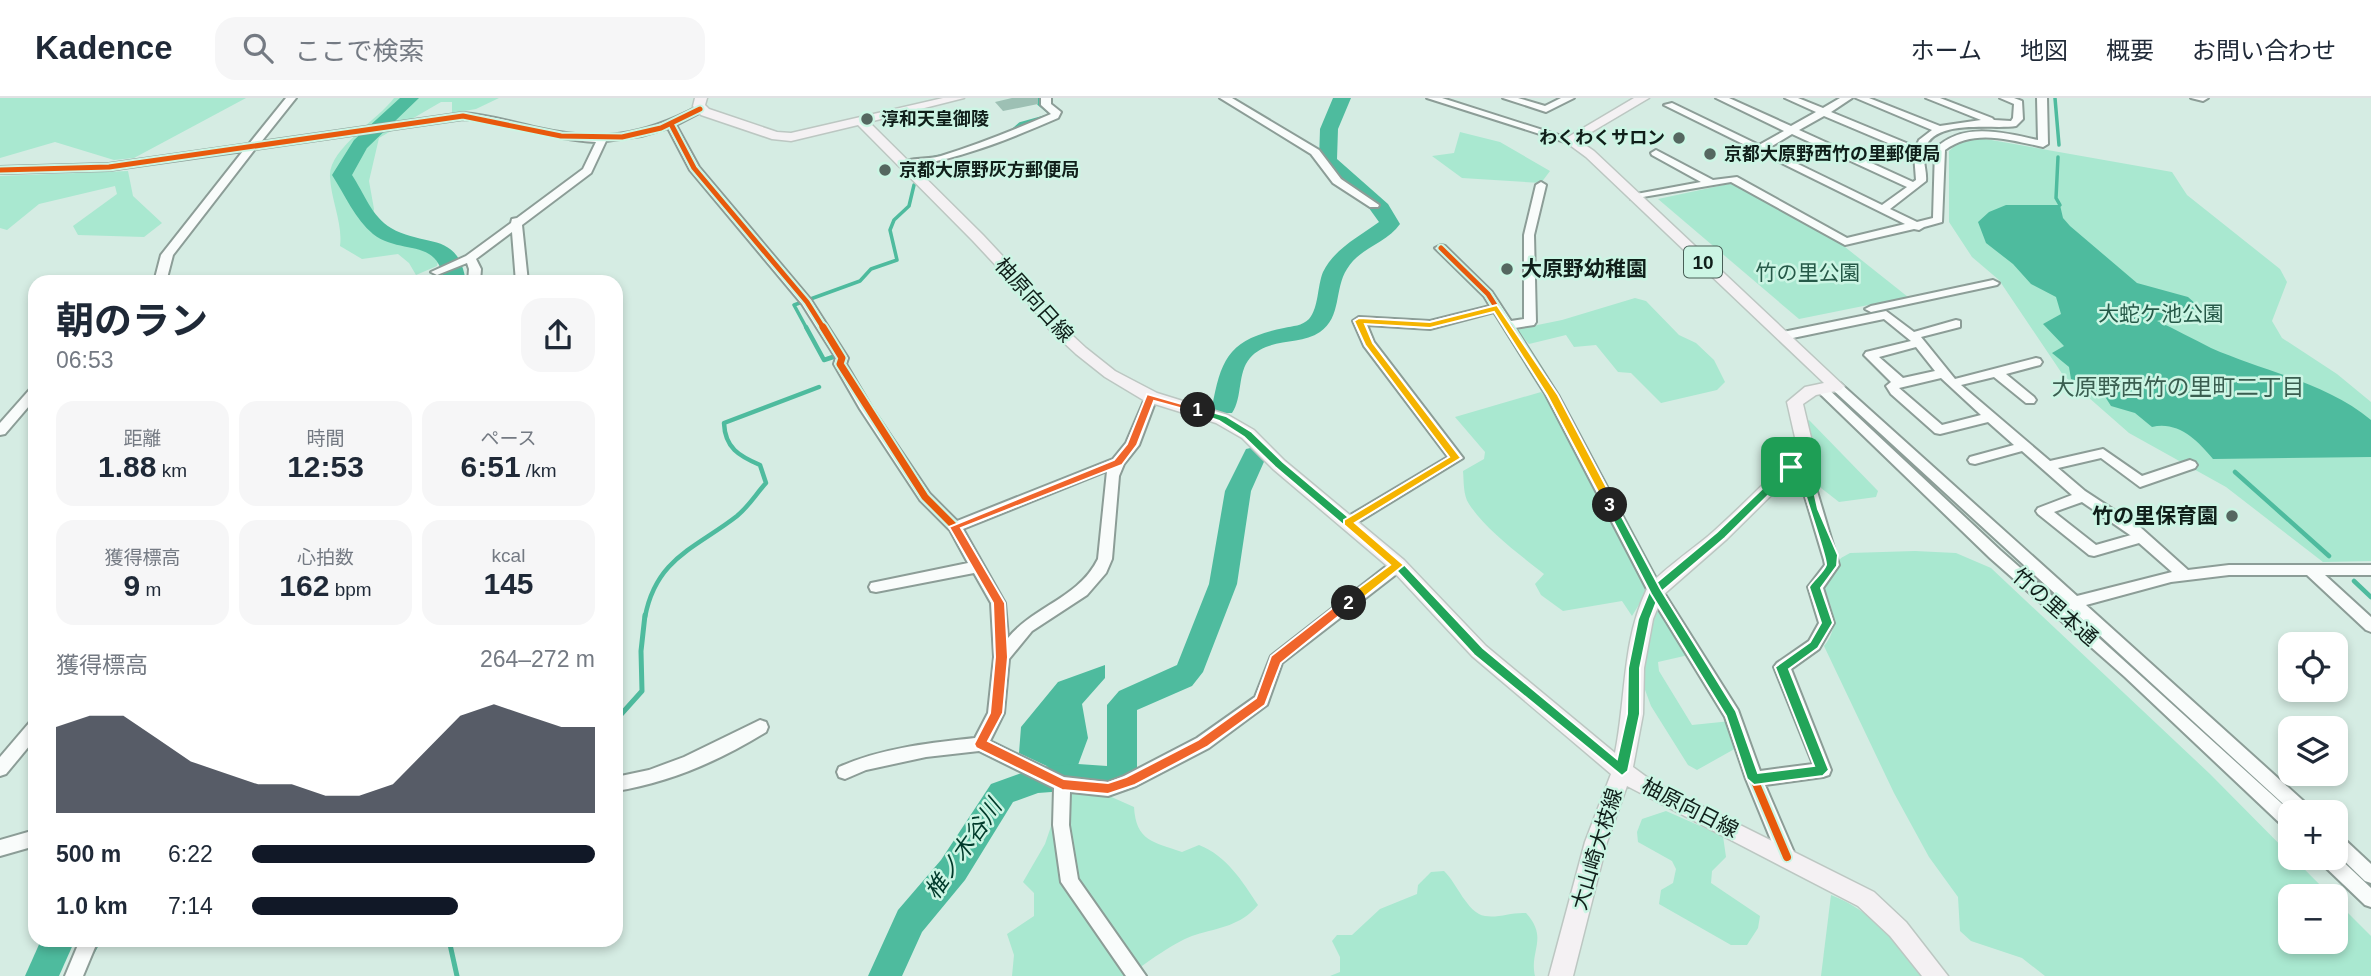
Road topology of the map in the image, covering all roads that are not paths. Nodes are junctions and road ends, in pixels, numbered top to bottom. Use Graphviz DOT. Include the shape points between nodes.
graph roads {
  1 [pos="291,98"];
  2 [pos="958,98"];
  3 [pos="1046,98"];
  4 [pos="1225,98"];
  5 [pos="1432,98"];
  6 [pos="1508,98"];
  7 [pos="1569,98"];
  8 [pos="1643,98"];
  9 [pos="1681,98"];
  10 [pos="1721,98"];
  11 [pos="1790,98"];
  12 [pos="1847,98"];
  13 [pos="1861,98"];
  14 [pos="1931,98"];
  15 [pos="2005,98"];
  16 [pos="2042,98"];
  17 [pos="2196,98"];
  18 [pos="2203,98"];
  19 [pos="701,103"];
  20 [pos="1823,112"];
  21 [pos="862,122"];
  22 [pos="1997,123"];
  23 [pos="671,124"];
  24 [pos="1939,129"];
  25 [pos="1792,131"];
  26 [pos="602,139"];
  27 [pos="1569,141"];
  28 [pos="252,145"];
  29 [pos="1760,149"];
  30 [pos="1919,152"];
  31 [pos="1656,153"];
  32 [pos="903,164"];
  33 [pos="0,170"];
  34 [pos="1711,183"];
  35 [pos="1541,185"];
  36 [pos="1914,186"];
  37 [pos="1634,197"];
  38 [pos="1374,205"];
  39 [pos="1883,209"];
  40 [pos="516,221"];
  41 [pos="1919,227"];
  42 [pos="1441,248"];
  43 [pos="466,260"];
  44 [pos="437,272"];
  45 [pos="162,275"];
  46 [pos="475,275"];
  47 [pos="521,275"];
  48 [pos="1993,283"];
  49 [pos="1497,308"];
  50 [pos="1956,324"];
  51 [pos="1508,325"];
  52 [pos="1780,333"];
  53 [pos="1916,340"];
  54 [pos="2036,362"];
  55 [pos="1997,373"];
  56 [pos="1942,374"];
  57 [pos="1900,383"];
  58 [pos="1952,384"];
  59 [pos="1828,387"];
  60 [pos="1151,397"];
  61 [pos="28,399"];
  62 [pos="2031,400"];
  63 [pos="1991,418"];
  64 [pos="0,431"];
  65 [pos="2025,446"];
  66 [pos="1975,460"];
  67 [pos="1118,462"];
  68 [pos="2048,466"];
  69 [pos="2190,466"];
  70 [pos="1791,467"];
  71 [pos="2083,496"];
  72 [pos="1348,523"];
  73 [pos="955,527"];
  74 [pos="2142,537"];
  75 [pos="1398,565"];
  76 [pos="977,566"];
  77 [pos="2310,570"];
  78 [pos="2371,570"];
  79 [pos="2185,575"];
  80 [pos="876,587"];
  81 [pos="1655,591"];
  82 [pos="2071,603"];
  83 [pos="2056,608"];
  84 [pos="2371,626"];
  85 [pos="1002,657"];
  86 [pos="760,727"];
  87 [pos="28,736"];
  88 [pos="980,744"];
  89 [pos="0,769"];
  90 [pos="1622,771"];
  91 [pos="845,772"];
  92 [pos="1754,779"];
  93 [pos="1055,781"];
  94 [pos="623,782"];
  95 [pos="2291,800"];
  96 [pos="2278,811"];
  97 [pos="28,840"];
  98 [pos="0,848"];
  99 [pos="2348,853"];
  100 [pos="1787,857"];
  101 [pos="2341,870"];
  102 [pos="2371,875"];
  103 [pos="2371,899"];
  104 [pos="86,947"];
  105 [pos="74,976"];
  106 [pos="1137,976"];
  107 [pos="1561,976"];
  108 [pos="1936,976"];
  1 -- 28 [label="street"];
  2 -- 21 [label="main road"];
  3 -- 32 [label="street" via="1055,116 1010,138 937,160"];
  4 -- 38 [label="street" via="1314,152 1338,181"];
  5 -- 27 [label="street"];
  6 -- 7 [label="street" via="1546,109"];
  8 -- 27 [label="main road"];
  9 -- 29 [label="street" via="1668,104"];
  10 -- 25 [label="street"];
  11 -- 20 [label="street"];
  12 -- 20 [label="street"];
  13 -- 24 [label="street"];
  14 -- 22 [label="street"];
  15 -- 22 [label="street" via="2019,103 2018,119 2013,124"];
  16 -- 41 [label="street" via="2043,144 1974,133 1951,138 1940,149 1938,220"];
  17 -- 18 [label="street"];
  19 -- 21 [label="main road" via="780,137"];
  19 -- 23 [label="street"];
  20 -- 25 [label="street"];
  20 -- 30 [label="street"];
  21 -- 32 [label="main road, 柚原向日線"];
  22 -- 24 [label="street"];
  23 -- 26 [label="street" via="651,133"];
  23 -- 73 [label="street" via="694,168 806,300 842,358 840,363 866,409 925,497"];
  24 -- 30 [label="street"];
  25 -- 29 [label="street"];
  25 -- 36 [label="street"];
  26 -- 28 [label="street" via="557,135 479,117 445,117"];
  26 -- 40 [label="street" via="587,171"];
  27 -- 37 [label="main road, 10" via="1590,154"];
  27 -- 59 [label="main road, 10" via="1576,157"];
  28 -- 33 [label="street" via="109,167"];
  28 -- 45 [label="street" via="167,255"];
  29 -- 39 [label="street"];
  30 -- 36 [label="street" via="1923,174"];
  31 -- 34 [label="street"];
  32 -- 60 [label="main road, 柚原向日線" via="1020,283 1054,326 1110,374"];
  34 -- 37 [label="street"];
  34 -- 41 [label="street" via="1732,179 1845,242"];
  35 -- 51 [label="street" via="1529,235 1530,322"];
  36 -- 39 [label="street"];
  37 -- 52 [label="main road, 10"];
  39 -- 41 [label="street"];
  40 -- 43 [label="street"];
  40 -- 47 [label="street"];
  42 -- 49 [label="street"];
  43 -- 44 [label="street"];
  43 -- 46 [label="street"];
  48 -- 52 [label="street"];
  49 -- 51 [label="street"];
  49 -- 72 [label="street" via="1430,325 1359,321 1368,343 1456,458"];
  50 -- 53 [label="street"];
  51 -- 81 [label="street" via="1552,395"];
  52 -- 53 [label="street" via="1886,315"];
  52 -- 59 [label="main road, 10"];
  53 -- 56 [label="street"];
  53 -- 57 [label="street" via="1870,355"];
  54 -- 55 [label="street"];
  55 -- 58 [label="street"];
  55 -- 62 [label="street"];
  56 -- 57 [label="street"];
  56 -- 58 [label="street"];
  57 -- 63 [label="street" via="1892,386 1895,391 1940,430"];
  58 -- 63 [label="street"];
  59 -- 70 [label="main road, 大山崎大枝線" via="1803,394 1795,402 1805,446"];
  59 -- 82 [label="street, 竹の里本通"];
  59 -- 83 [label="street, 竹の里本通"];
  60 -- 67 [label="street" via="1132,445"];
  60 -- 72 [label="main road, 柚原向日線" via="1233,424"];
  61 -- 64 [label="street"];
  63 -- 65 [label="street"];
  65 -- 66 [label="street"];
  65 -- 68 [label="street"];
  67 -- 73 [label="street"];
  67 -- 85 [label="street" via="1112,476 1100,572 1087,591 1052,608 1026,628"];
  68 -- 69 [label="street" via="2103,453 2140,482"];
  68 -- 71 [label="street"];
  70 -- 81 [label="main road, 大山崎大枝線"];
  70 -- 92 [label="street" via="1806,478 1812,509 1832,555 1832,566 1815,587 1827,623 1814,645 1782,667 1823,770"];
  71 -- 74 [label="street"];
  71 -- 74 [label="street" via="2043,511 2094,551"];
  72 -- 75 [label="main road, 柚原向日線"];
  73 -- 76 [label="street"];
  74 -- 79 [label="street"];
  75 -- 90 [label="main road, 柚原向日線" via="1479,651"];
  75 -- 93 [label="street" via="1276,660 1261,701 1202,743 1108,789"];
  76 -- 80 [label="street"];
  76 -- 85 [label="street" via="999,603"];
  77 -- 78 [label="street"];
  77 -- 79 [label="street"];
  77 -- 84 [label="street"];
  79 -- 82 [label="street"];
  81 -- 90 [label="main road, 大山崎大枝線" via="1634,668 1633,714"];
  81 -- 92 [label="street" via="1732,715"];
  82 -- 83 [label="street"];
  82 -- 95 [label="street, 竹の里本通"];
  83 -- 96 [label="street, 竹の里本通"];
  85 -- 88 [label="street" via="996,713"];
  86 -- 94 [label="street" via="738,741"];
  87 -- 89 [label="street"];
  88 -- 91 [label="street" via="926,750"];
  88 -- 93 [label="street"];
  90 -- 100 [label="main road, 柚原向日線" via="1645,787"];
  90 -- 107 [label="main road, 大山崎大枝線" via="1596,842"];
  92 -- 100 [label="street"];
  93 -- 106 [label="street" via="1070,882"];
  97 -- 98 [label="street"];
  99 -- 102 [label="street"];
  100 -- 108 [label="main road, 柚原向日線" via="1866,899"];
  101 -- 103 [label="street"];
  104 -- 105 [label="street"];
}
